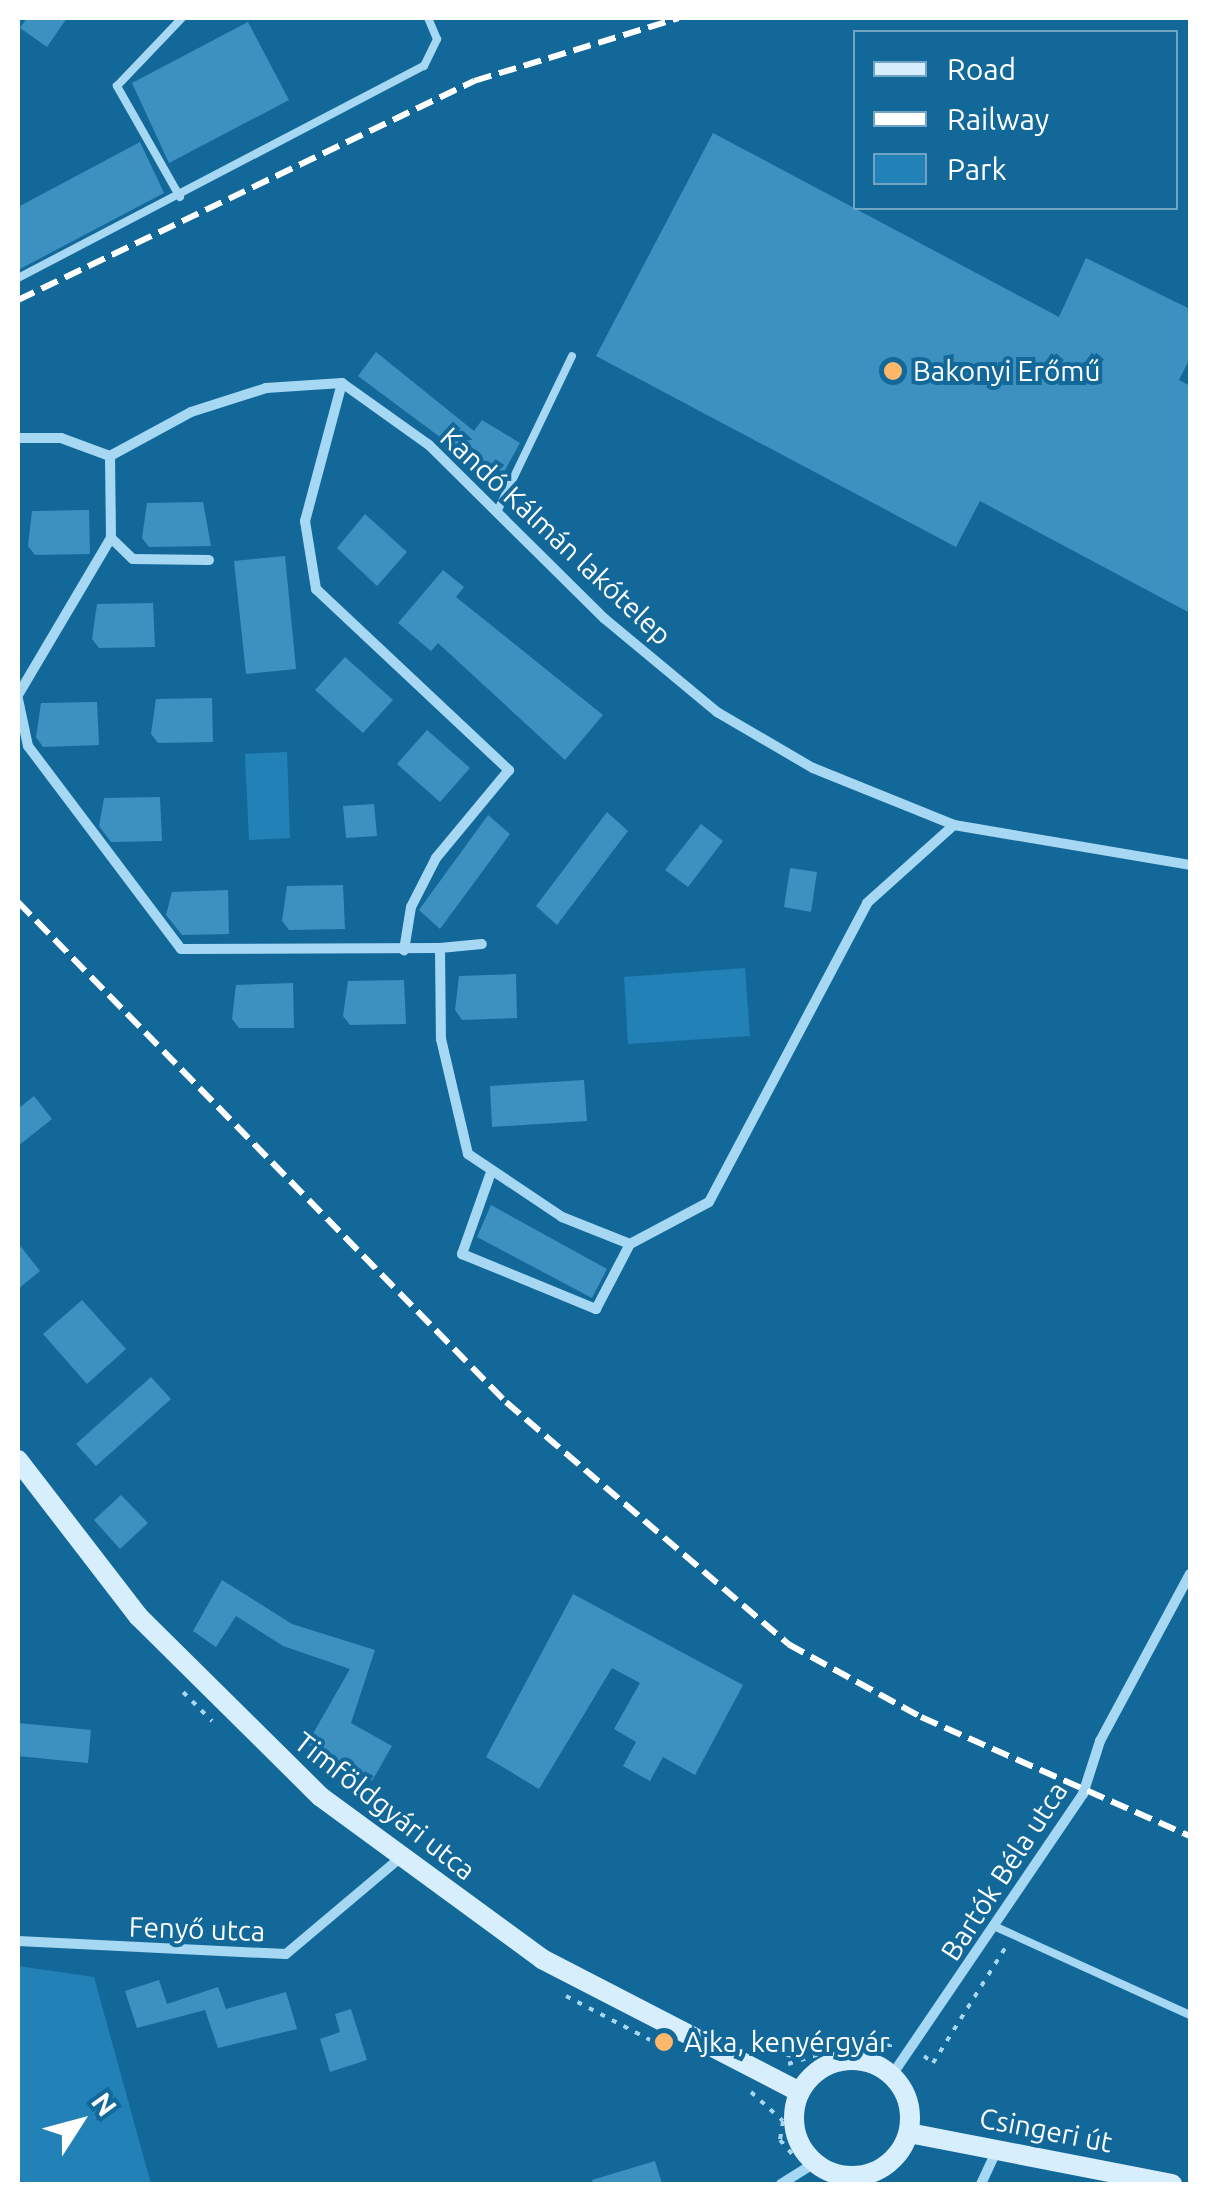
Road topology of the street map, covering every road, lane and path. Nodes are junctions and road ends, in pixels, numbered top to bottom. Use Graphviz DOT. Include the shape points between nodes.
graph roads {
  1 [pos="182,18"];
  2 [pos="428,18"];
  3 [pos="180,197"];
  4 [pos="18,278"];
  5 [pos="572,356"];
  6 [pos="342,383"];
  7 [pos="18,438"];
  8 [pos="110,456"];
  9 [pos="497,512"];
  10 [pos="111,538"];
  11 [pos="209,560"];
  12 [pos="18,697"];
  13 [pos="954,826"];
  14 [pos="1190,865"];
  15 [pos="482,944"];
  16 [pos="440,948"];
  17 [pos="404,950"];
  18 [pos="490,1175"];
  19 [pos="630,1244"];
  20 [pos="18,1460"];
  21 [pos="1190,1574"];
  22 [pos="400,1858"];
  23 [pos="996,1928"];
  24 [pos="1014,1936"];
  25 [pos="18,1941"];
  26 [pos="1190,2015"];
  27 [pos="913,2047"];
  28 [pos="892,2075"];
  29 [pos="780,2082"];
  30 [pos="800,2092"];
  31 [pos="768,2105"];
  32 [pos="909,2133"];
  33 [pos="998,2147"];
  34 [pos="815,2163"];
  35 [pos="781,2184"];
  36 [pos="981,2184"];
  37 [pos="1172,2184"];
  1 -- 3 [label="lane" via="116,86"];
  2 -- 3 [label="lane" via="438,39 424,66"];
  3 -- 4 [label="lane"];
  5 -- 9 [label="lane"];
  6 -- 8 [label="street" via="308,378 229,400"];
  6 -- 9 [label="street, Kandó Kálmán lakótelep" via="429,445"];
  6 -- 17 [label="street" via="305,521 316,588 509,770 436,858 412,907"];
  7 -- 8 [label="street" via="60,438"];
  8 -- 10 [label="street"];
  9 -- 13 [label="street, Kandó Kálmán lakótelep" via="718,712 813,768"];
  10 -- 11 [label="street" via="133,559"];
  10 -- 12 [label="street"];
  12 -- 17 [label="street" via="28,746 182,949"];
  13 -- 14 [label="street, Kandó Kálmán lakótelep"];
  13 -- 19 [label="street" via="868,903 709,1202"];
  15 -- 16 [label="street"];
  16 -- 17 [label="street"];
  16 -- 18 [label="street" via="441,1040 455,1108 468,1154"];
  18 -- 19 [label="street"];
  18 -- 19 [label="street" via="462,1254 596,1309"];
  20 -- 22 [label="main road, Timföldgyári utca" via="138,1616 226,1709"];
  21 -- 23 [label="street, Bartók Béla utca" via="1100,1741 1083,1794"];
  22 -- 25 [label="street, Fenyő utca" via="286,1954"];
  22 -- 29 [label="main road, Timföldgyári utca" via="542,1959"];
  23 -- 24 [label="lane"];
  23 -- 27 [label="street, Bartók Béla utca"];
  24 -- 26 [label="lane"];
  24 -- 27 [label="path" via="933,2063"];
  27 -- 28 [label="street, Bartók Béla utca"];
  27 -- 29 [label="path" via="898,2039 887,2050 848,2045 808,2061 791,2056"];
  28 -- 30 [label="main road" via="842,2060"];
  28 -- 32 [label="main road" via="908,2102"];
  29 -- 30 [label="main road, Timföldgyári utca"];
  29 -- 31 [label="path"];
  30 -- 34 [label="main road" via="794,2122"];
  32 -- 33 [label="main road, Csingeri út"];
  32 -- 34 [label="main road" via="895,2158 870,2174 841,2176"];
  33 -- 36 [label="street"];
  33 -- 37 [label="main road, Csingeri út"];
  34 -- 35 [label="street"];
}
